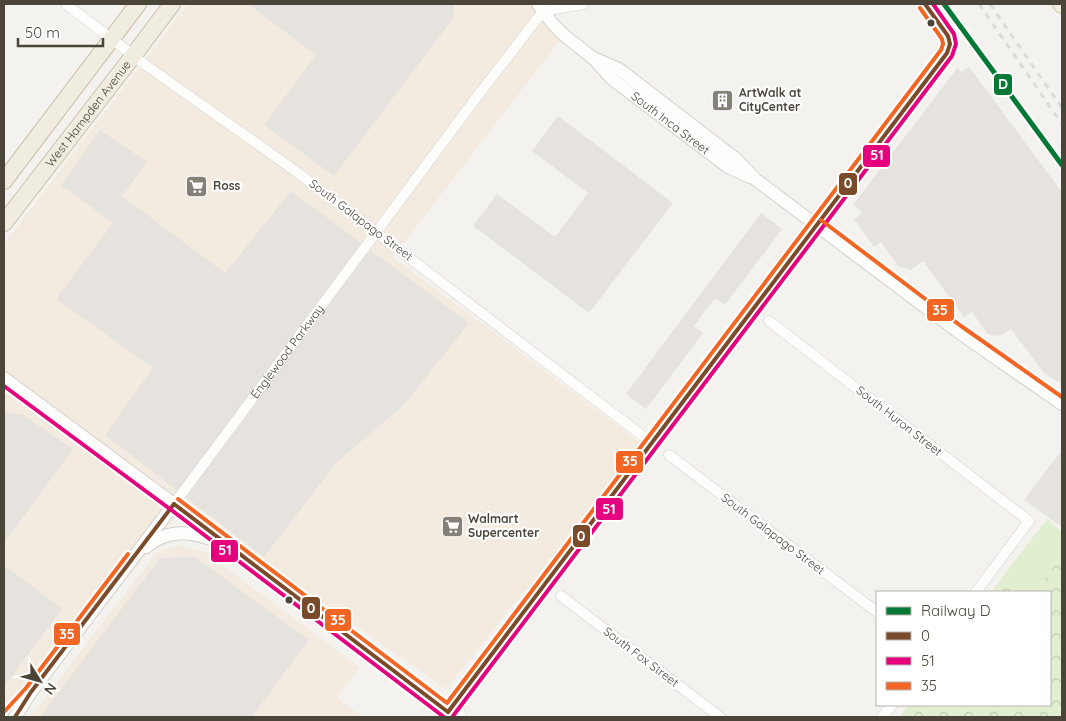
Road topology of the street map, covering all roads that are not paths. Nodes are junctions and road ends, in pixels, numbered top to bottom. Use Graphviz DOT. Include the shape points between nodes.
graph roads {
  1 [pos="66,4"];
  2 [pos="138,4"];
  3 [pos="172,4"];
  4 [pos="584,4"];
  5 [pos="540,8"];
  6 [pos="111,39"];
  7 [pos="133,56"];
  8 [pos="943,58"];
  9 [pos="6,174"];
  10 [pos="4,223"];
  11 [pos="817,225"];
  12 [pos="376,232"];
  13 [pos="770,321"];
  14 [pos="5,383"];
  15 [pos="1062,404"];
  16 [pos="652,443"];
  17 [pos="669,455"];
  18 [pos="174,504"];
  19 [pos="232,548"];
  20 [pos="133,558"];
  21 [pos="977,591"];
  22 [pos="561,596"];
  23 [pos="876,611"];
  24 [pos="31,692"];
  25 [pos="456,702"];
  26 [pos="891,706"];
  27 [pos="446,716"];
  28 [pos="8,717"];
  29 [pos="15,717"];
  30 [pos="461,717"];
  31 [pos="720,717"];
  32 [pos="882,717"];
  1 -- 6 [label="street, South Galapago Street"];
  2 -- 6 [label="highway, West Hampden Avenue"];
  3 -- 7 [label="highway, West Hampden Avenue"];
  4 -- 5 [label="street"];
  5 -- 11 [label="street, South Inca Street" via="565,36 593,58 619,70"];
  5 -- 12 [label="street, Englewood Parkway"];
  6 -- 7 [label="street, South Galapago Street"];
  6 -- 9 [label="highway, West Hampden Avenue"];
  7 -- 10 [label="highway, West Hampden Avenue"];
  7 -- 12 [label="street, South Galapago Street"];
  8 -- 11 [label="street"];
  11 -- 15 [label="street, South Inca Street" via="957,331"];
  11 -- 16 [label="street"];
  12 -- 16 [label="street, South Galapago Street"];
  12 -- 18 [label="street, Englewood Parkway"];
  13 -- 21 [label="street, South Huron Street" via="1029,521"];
  14 -- 18 [label="street"];
  16 -- 25 [label="street"];
  17 -- 23 [label="street, South Galapago Street"];
  18 -- 19 [label="street"];
  18 -- 20 [label="street, Englewood Parkway"];
  19 -- 20 [label="street" via="198,535 176,533 158,538"];
  19 -- 27 [label="street"];
  20 -- 24 [label="street, Englewood Parkway"];
  22 -- 31 [label="street, South Fox Street"];
  24 -- 28 [label="street, Englewood Parkway"];
  24 -- 29 [label="street, Englewood Parkway"];
  25 -- 27 [label="street"];
  25 -- 30 [label="street"];
  26 -- 32 [label="street"];
}
